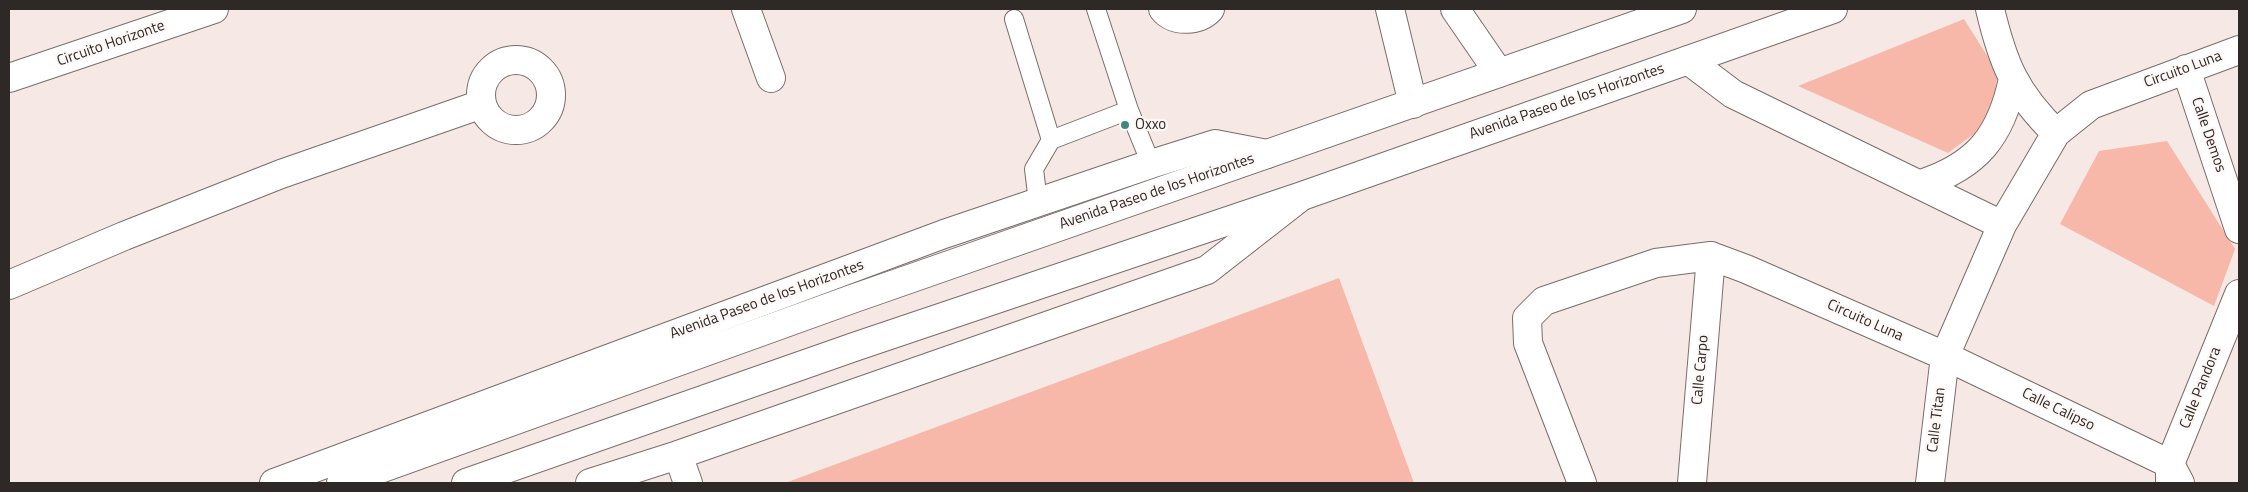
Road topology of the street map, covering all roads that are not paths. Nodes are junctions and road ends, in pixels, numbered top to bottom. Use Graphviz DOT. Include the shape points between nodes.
graph roads {
  1 [pos="214,9"];
  2 [pos="746,9"];
  3 [pos="1096,9"];
  4 [pos="1163,9"];
  5 [pos="1210,9"];
  6 [pos="1390,9"];
  7 [pos="1455,9"];
  8 [pos="1682,9"];
  9 [pos="1833,9"];
  10 [pos="1990,9"];
  11 [pos="1014,19"];
  12 [pos="2239,50"];
  13 [pos="1688,60"];
  14 [pos="2186,69"];
  15 [pos="1499,73"];
  16 [pos="9,78"];
  17 [pos="771,78"];
  18 [pos="2013,78"];
  19 [pos="482,104"];
  20 [pos="1413,104"];
  21 [pos="1129,110"];
  22 [pos="2056,133"];
  23 [pos="1051,140"];
  24 [pos="1267,154"];
  25 [pos="1151,164"];
  26 [pos="1921,184"];
  27 [pos="1302,196"];
  28 [pos="1038,202"];
  29 [pos="2002,225"];
  30 [pos="2239,229"];
  31 [pos="1710,256"];
  32 [pos="9,285"];
  33 [pos="2239,294"];
  34 [pos="1945,356"];
  35 [pos="678,455"];
  36 [pos="2174,477"];
  37 [pos="617,479"];
  38 [pos="274,483"];
  39 [pos="341,483"];
  40 [pos="466,483"];
  41 [pos="590,483"];
  42 [pos="688,483"];
  43 [pos="1582,483"];
  44 [pos="1692,483"];
  45 [pos="1930,483"];
  1 -- 16 [label="street, Circuito Horizonte"];
  2 -- 17 [label="street"];
  3 -- 21 [label="lane"];
  4 -- 5 [label="street" via="1184,19 1204,15"];
  6 -- 20 [label="street"];
  7 -- 15 [label="street"];
  8 -- 15 [label="street, Avenida Paseo de los Horizontes"];
  9 -- 13 [label="street, Avenida Paseo de los Horizontes"];
  10 -- 18 [label="street" via="1998,43"];
  11 -- 23 [label="lane"];
  12 -- 14 [label="street, Circuito Luna"];
  13 -- 26 [label="street" via="1733,94"];
  13 -- 27 [label="street, Avenida Paseo de los Horizontes"];
  14 -- 22 [label="street, Circuito Luna" via="2091,104"];
  14 -- 30 [label="street, Calle Demos"];
  15 -- 20 [label="street, Avenida Paseo de los Horizontes"];
  18 -- 22 [label="street" via="2033,110"];
  18 -- 26 [label="street" via="2008,104 1984,147 1945,176"];
  19 -- 32 [label="street" via="281,174"];
  20 -- 24 [label="street, Avenida Paseo de los Horizontes"];
  21 -- 23 [label="lane"];
  21 -- 25 [label="lane"];
  22 -- 29 [label="street, Circuito Luna"];
  23 -- 28 [label="lane" via="1034,169"];
  24 -- 25 [label="street, Avenida Paseo de los Horizontes" via="1214,144"];
  24 -- 39 [label="street, Avenida Paseo de los Horizontes"];
  25 -- 28 [label="street, Avenida Paseo de los Horizontes"];
  26 -- 29 [label="street"];
  27 -- 35 [label="street, Avenida Paseo de los Horizontes" via="1207,270"];
  27 -- 40 [label="street, Avenida Paseo de los Horizontes" via="857,346"];
  28 -- 38 [label="street, Avenida Paseo de los Horizontes"];
  29 -- 34 [label="street, Circuito Luna"];
  31 -- 34 [label="street, Circuito Luna"];
  31 -- 43 [label="street, Circuito Luna" via="1656,263 1563,294 1544,301 1528,318 1528,343"];
  31 -- 44 [label="street, Calle Carpo"];
  33 -- 36 [label="street, Calle Pandora"];
  34 -- 36 [label="street, Calle Calipso"];
  34 -- 45 [label="street, Calle Titan"];
  35 -- 37 [label="street, Avenida Paseo de los Horizontes"];
  35 -- 42 [label="street"];
  37 -- 41 [label="street, Avenida Paseo de los Horizontes"];
}
